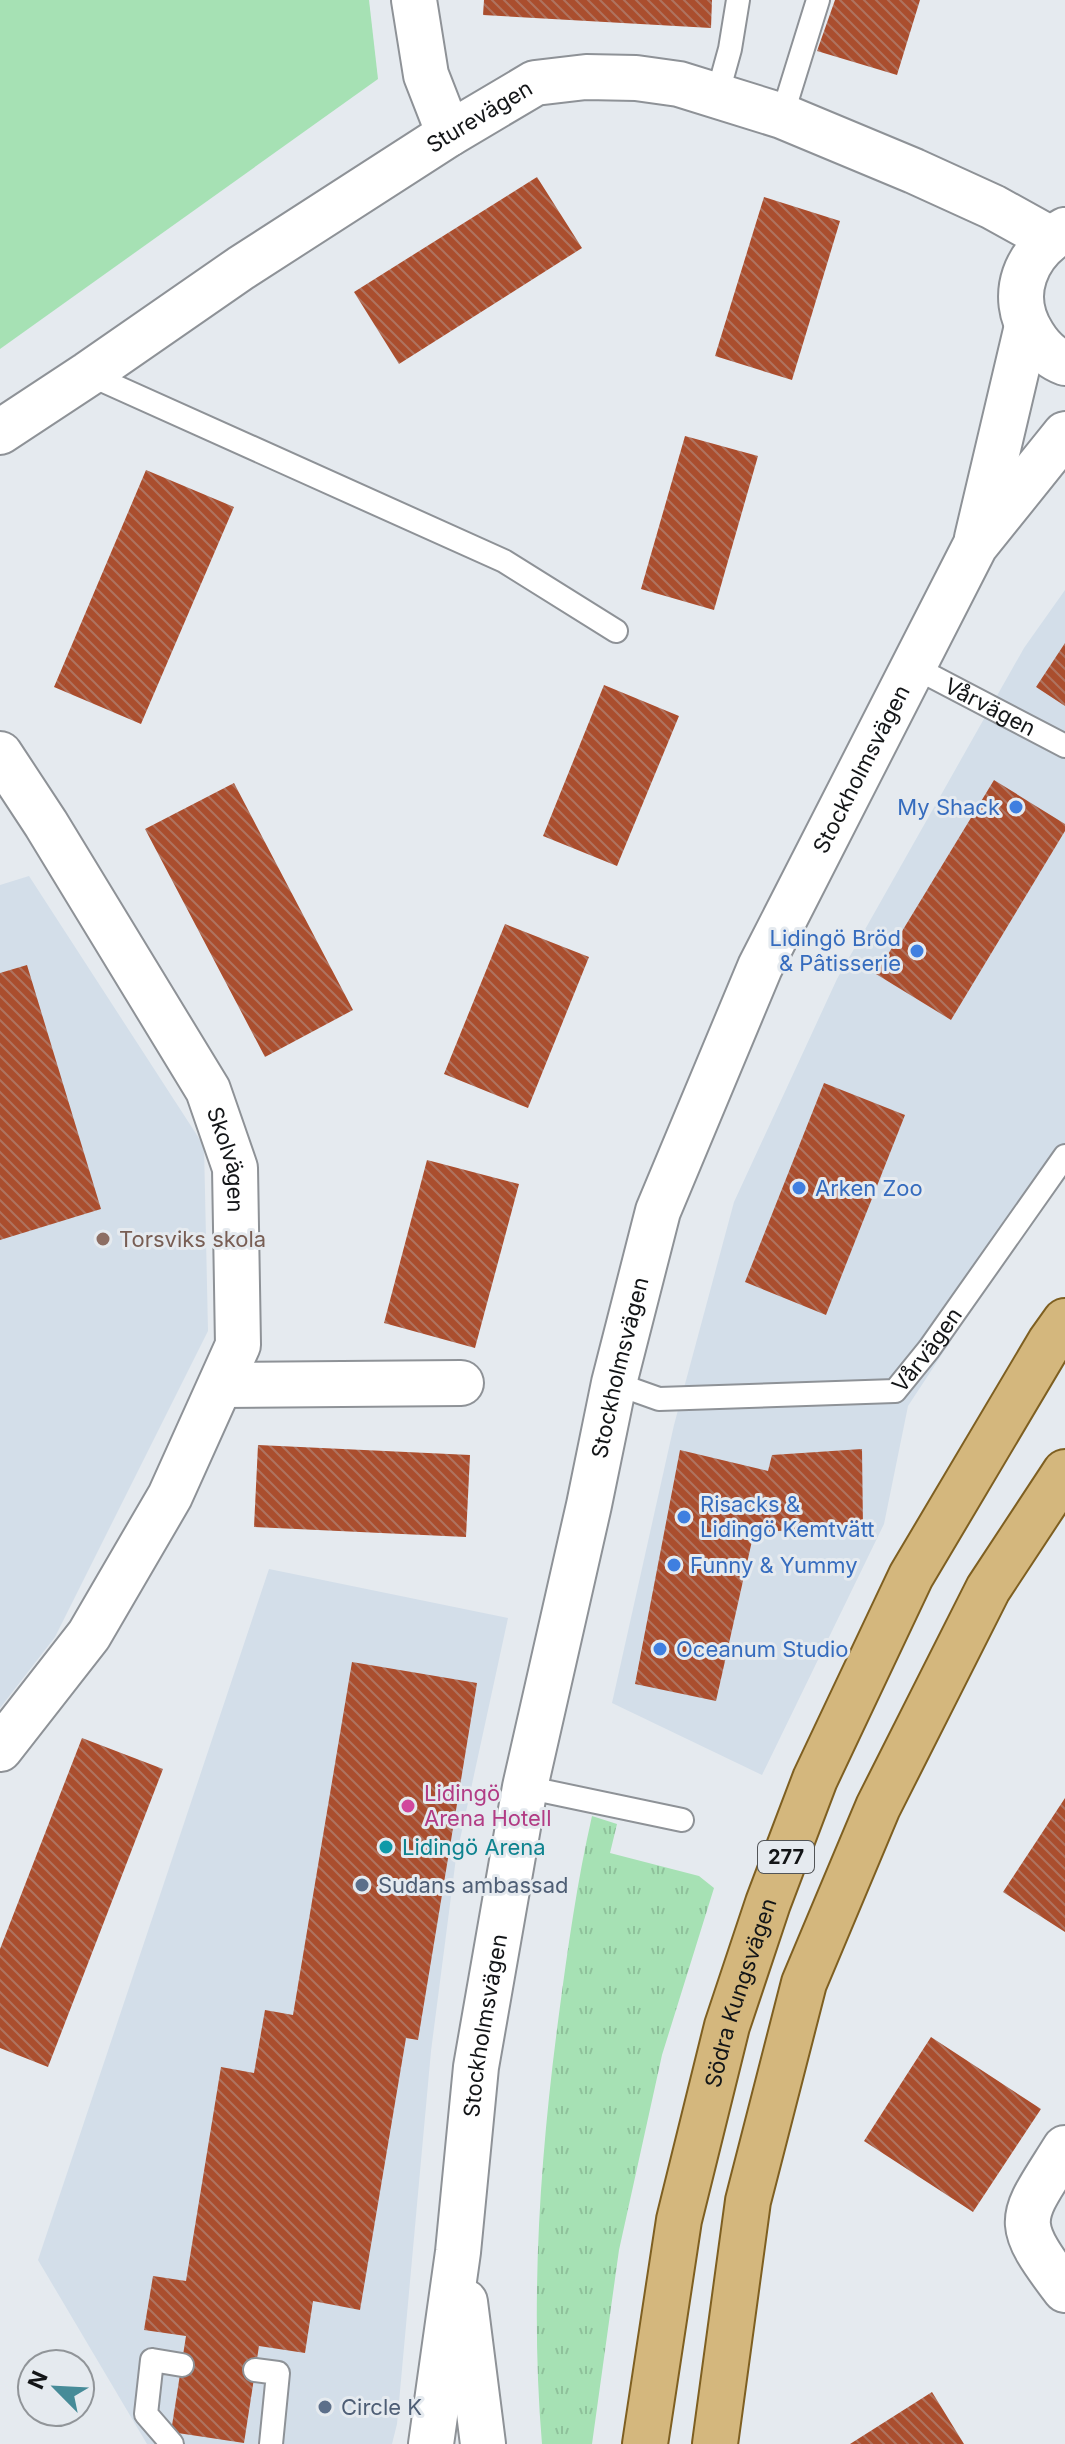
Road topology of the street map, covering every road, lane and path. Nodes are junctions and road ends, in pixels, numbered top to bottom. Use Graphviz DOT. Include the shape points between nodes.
graph roads {
  1 [pos="414,0"];
  2 [pos="738,0"];
  3 [pos="818,0"];
  4 [pos="717,96"];
  5 [pos="782,116"];
  6 [pos="449,134"];
  7 [pos="1057,234"];
  8 [pos="1027,326"];
  9 [pos="1065,363"];
  10 [pos="88,374"];
  11 [pos="0,432"];
  12 [pos="1065,434"];
  13 [pos="975,546"];
  14 [pos="616,631"];
  15 [pos="914,667"];
  16 [pos="1065,746"];
  17 [pos="0,754"];
  18 [pos="1065,1156"];
  19 [pos="1065,1321"];
  20 [pos="461,1383"];
  21 [pos="614,1383"];
  22 [pos="221,1385"];
  23 [pos="1065,1472"];
  24 [pos="0,1749"];
  25 [pos="525,1787"];
  26 [pos="682,1820"];
  27 [pos="1065,2148"];
  28 [pos="458,2252"];
  29 [pos="1065,2290"];
  30 [pos="182,2365"];
  31 [pos="255,2370"];
  32 [pos="172,2444"];
  33 [pos="271,2444"];
  34 [pos="431,2444"];
  35 [pos="483,2444"];
  36 [pos="645,2444"];
  37 [pos="715,2444"];
  1 -- 6 [label="street" via="426,75"];
  2 -- 4 [label="lane"];
  3 -- 5 [label="lane"];
  4 -- 5 [label="street, Sturevägen"];
  4 -- 6 [label="street, Sturevägen" via="636,78 535,83"];
  5 -- 7 [label="street, Sturevägen"];
  6 -- 10 [label="street, Sturevägen"];
  7 -- 8 [label="street, Stockholmsvägen" via="1027,265 1022,280"];
  8 -- 9 [label="street" via="1048,354"];
  8 -- 13 [label="street, Stockholmsvägen"];
  10 -- 11 [label="street, Sturevägen"];
  10 -- 14 [label="lane" via="504,561"];
  12 -- 13 [label="street, Stockholmsvägen"];
  13 -- 15 [label="street, Stockholmsvägen"];
  15 -- 16 [label="lane, Vårvägen"];
  15 -- 21 [label="street, Stockholmsvägen" via="760,967 658,1211"];
  17 -- 22 [label="street, Skolvägen" via="208,1090 235,1168 238,1345"];
  18 -- 21 [label="lane, Vårvägen" via="895,1391 659,1399"];
  19 -- 36 [label="main road, Södra Kungsvägen / 277" via="911,1576 815,1779 768,1903 727,2026 679,2220"];
  20 -- 22 [label="street"];
  21 -- 25 [label="street, Stockholmsvägen"];
  22 -- 24 [label="street, Skolvägen" via="170,1496 89,1635"];
  23 -- 37 [label="main road" via="988,1589 878,1807 804,1983 748,2201"];
  25 -- 26 [label="lane"];
  25 -- 28 [label="street, Stockholmsvägen" via="476,2067"];
  27 -- 29 [label="street" via="1031,2202 1026,2228 1035,2250"];
  28 -- 34 [label="street, Stockholmsvägen"];
  28 -- 35 [label="street, Stockholmsvägen"];
  30 -- 32 [label="lane" via="152,2360 146,2414"];
  31 -- 33 [label="lane" via="278,2373"];
}
